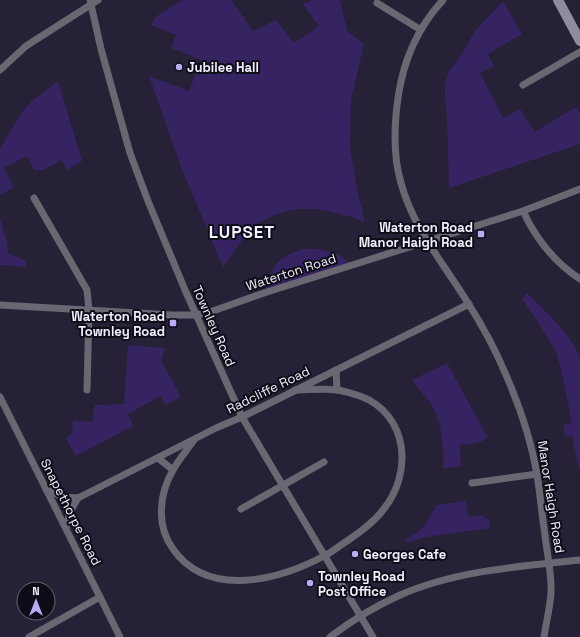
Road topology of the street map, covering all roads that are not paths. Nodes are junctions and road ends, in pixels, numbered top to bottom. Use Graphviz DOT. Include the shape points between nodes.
graph roads {
  1 [pos="98,0"];
  2 [pos="443,0"];
  3 [pos="558,0"];
  4 [pos="89,2"];
  5 [pos="377,3"];
  6 [pos="421,30"];
  7 [pos="580,40"];
  8 [pos="580,52"];
  9 [pos="0,70"];
  10 [pos="522,85"];
  11 [pos="580,189"];
  12 [pos="34,198"];
  13 [pos="523,211"];
  14 [pos="428,242"];
  15 [pos="580,279"];
  16 [pos="469,304"];
  17 [pos="0,305"];
  18 [pos="89,310"];
  19 [pos="196,315"];
  20 [pos="336,370"];
  21 [pos="87,390"];
  22 [pos="295,390"];
  23 [pos="337,390"];
  24 [pos="0,397"];
  25 [pos="242,417"];
  26 [pos="194,440"];
  27 [pos="158,458"];
  28 [pos="324,462"];
  29 [pos="173,470"];
  30 [pos="537,474"];
  31 [pos="472,483"];
  32 [pos="283,486"];
  33 [pos="46,489"];
  34 [pos="78,498"];
  35 [pos="241,509"];
  36 [pos="66,528"];
  37 [pos="325,556"];
  38 [pos="580,560"];
  39 [pos="549,563"];
  40 [pos="100,597"];
  41 [pos="361,616"];
  42 [pos="29,637"];
  43 [pos="120,637"];
  44 [pos="330,637"];
  45 [pos="373,637"];
  46 [pos="544,637"];
  1 -- 4 [label="street"];
  2 -- 6 [label="street, Manor Haigh Road"];
  3 -- 7 [label="main road"];
  4 -- 9 [label="street" via="26,46"];
  4 -- 19 [label="street, Townley Road" via="130,153"];
  5 -- 6 [label="street"];
  6 -- 14 [label="street, Manor Haigh Road" via="408,56 400,83 395,134 401,183 414,218"];
  8 -- 10 [label="street"];
  11 -- 13 [label="street, Waterton Road"];
  12 -- 18 [label="street" via="87,290"];
  13 -- 14 [label="street, Waterton Road"];
  13 -- 15 [label="street" via="543,246 562,266"];
  14 -- 16 [label="street, Manor Haigh Road"];
  14 -- 19 [label="street, Waterton Road"];
  16 -- 20 [label="street, Radcliffe Road"];
  16 -- 30 [label="street, Manor Haigh Road" via="496,353 515,396"];
  17 -- 18 [label="street, Waterton Road"];
  18 -- 19 [label="street, Waterton Road"];
  18 -- 21 [label="street"];
  19 -- 25 [label="street, Townley Road"];
  20 -- 22 [label="street, Radcliffe Road"];
  20 -- 23 [label="street"];
  22 -- 23 [label="street"];
  22 -- 25 [label="street, Radcliffe Road"];
  23 -- 37 [label="street" via="362,397 382,410 390,419 401,441 403,468 393,495 384,509 363,530"];
  24 -- 33 [label="street, Snapethorpe Road"];
  25 -- 26 [label="street, Radcliffe Road"];
  25 -- 32 [label="street, Townley Road"];
  26 -- 27 [label="street, Radcliffe Road"];
  26 -- 29 [label="street"];
  27 -- 29 [label="street"];
  27 -- 34 [label="street, Radcliffe Road"];
  28 -- 32 [label="street"];
  29 -- 37 [label="street" via="164,491 162,528 178,557 205,576 246,581 266,578 287,573"];
  30 -- 31 [label="street"];
  30 -- 39 [label="street, Manor Haigh Road"];
  32 -- 35 [label="street"];
  32 -- 37 [label="street, Townley Road"];
  33 -- 34 [label="street" via="63,497"];
  33 -- 36 [label="street, Snapethorpe Road"];
  34 -- 36 [label="street" via="70,512"];
  36 -- 40 [label="street, Snapethorpe Road"];
  37 -- 41 [label="street, Townley Road"];
  38 -- 39 [label="street"];
  39 -- 41 [label="street" via="450,578 399,595"];
  39 -- 46 [label="street, Manor Haigh Road" via="551,593"];
  40 -- 42 [label="street"];
  40 -- 43 [label="street, Snapethorpe Road"];
  41 -- 44 [label="street"];
  41 -- 45 [label="street, Townley Road"];
}
